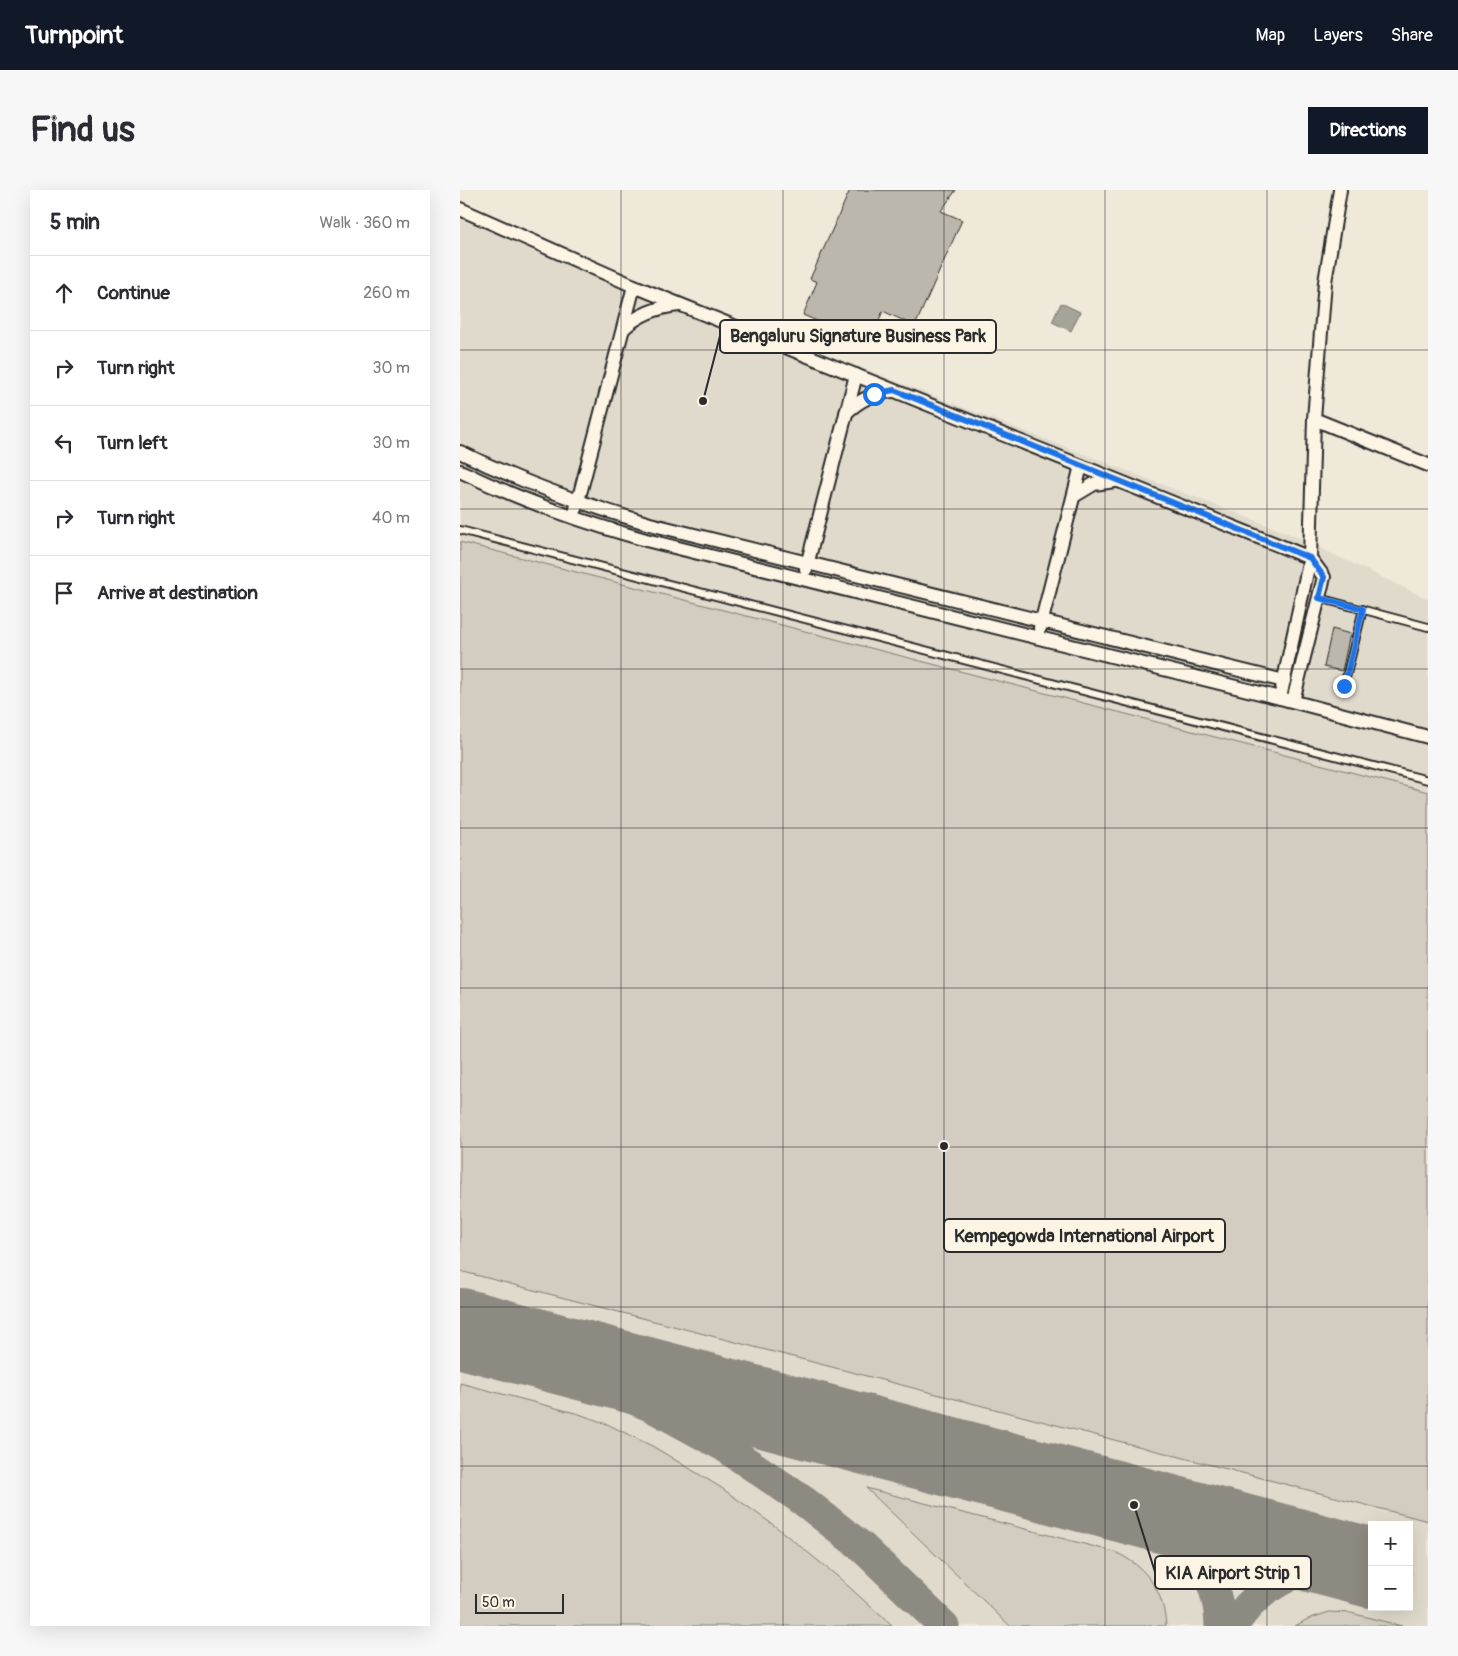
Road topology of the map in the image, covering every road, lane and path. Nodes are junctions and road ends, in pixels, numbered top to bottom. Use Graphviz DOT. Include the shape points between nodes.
graph roads {
  1 [pos="1340,190"];
  2 [pos="460,209"];
  3 [pos="634,286"];
  4 [pos="680,305"];
  5 [pos="623,329"];
  6 [pos="856,376"];
  7 [pos="894,390"];
  8 [pos="846,413"];
  9 [pos="1314,419"];
  10 [pos="460,452"];
  11 [pos="1428,465"];
  12 [pos="1082,466"];
  13 [pos="460,470"];
  14 [pos="1119,481"];
  15 [pos="1074,496"];
  16 [pos="578,502"];
  17 [pos="574,518"];
  18 [pos="460,530"];
  19 [pos="1310,558"];
  20 [pos="807,562"];
  21 [pos="803,579"];
  22 [pos="1319,598"];
  23 [pos="1363,609"];
  24 [pos="1042,621"];
  25 [pos="1428,627"];
  26 [pos="1038,638"];
  27 [pos="1284,682"];
  28 [pos="1344,686"];
  29 [pos="1280,698"];
  30 [pos="1293,701"];
  31 [pos="1428,737"];
  32 [pos="1428,780"];
  1 -- 9 [label="street" via="1325,282"];
  2 -- 3 [label="street"];
  3 -- 4 [label="street"];
  3 -- 5 [label="street"];
  4 -- 5 [label="street" via="650,311"];
  4 -- 6 [label="street"];
  5 -- 16 [label="street"];
  6 -- 7 [label="street"];
  6 -- 8 [label="street"];
  7 -- 8 [label="street" via="865,398"];
  7 -- 12 [label="street"];
  8 -- 20 [label="street"];
  9 -- 11 [label="street"];
  9 -- 19 [label="street"];
  10 -- 16 [label="street"];
  12 -- 14 [label="street"];
  12 -- 15 [label="street"];
  13 -- 17 [label="street"];
  14 -- 15 [label="street" via="1094,484"];
  14 -- 19 [label="street"];
  15 -- 24 [label="street"];
  16 -- 17 [label="street"];
  16 -- 20 [label="street" via="650,524"];
  17 -- 21 [label="street" via="646,540"];
  18 -- 32 [label="lane"];
  19 -- 22 [label="street" via="1324,577"];
  19 -- 27 [label="street"];
  20 -- 21 [label="street"];
  20 -- 24 [label="street"];
  21 -- 26 [label="street"];
  22 -- 23 [label="lane"];
  22 -- 30 [label="street"];
  23 -- 25 [label="lane"];
  23 -- 28 [label="lane"];
  24 -- 26 [label="street"];
  24 -- 27 [label="street"];
  26 -- 29 [label="street"];
  27 -- 29 [label="street"];
  29 -- 30 [label="street"];
  30 -- 31 [label="street"];
}
